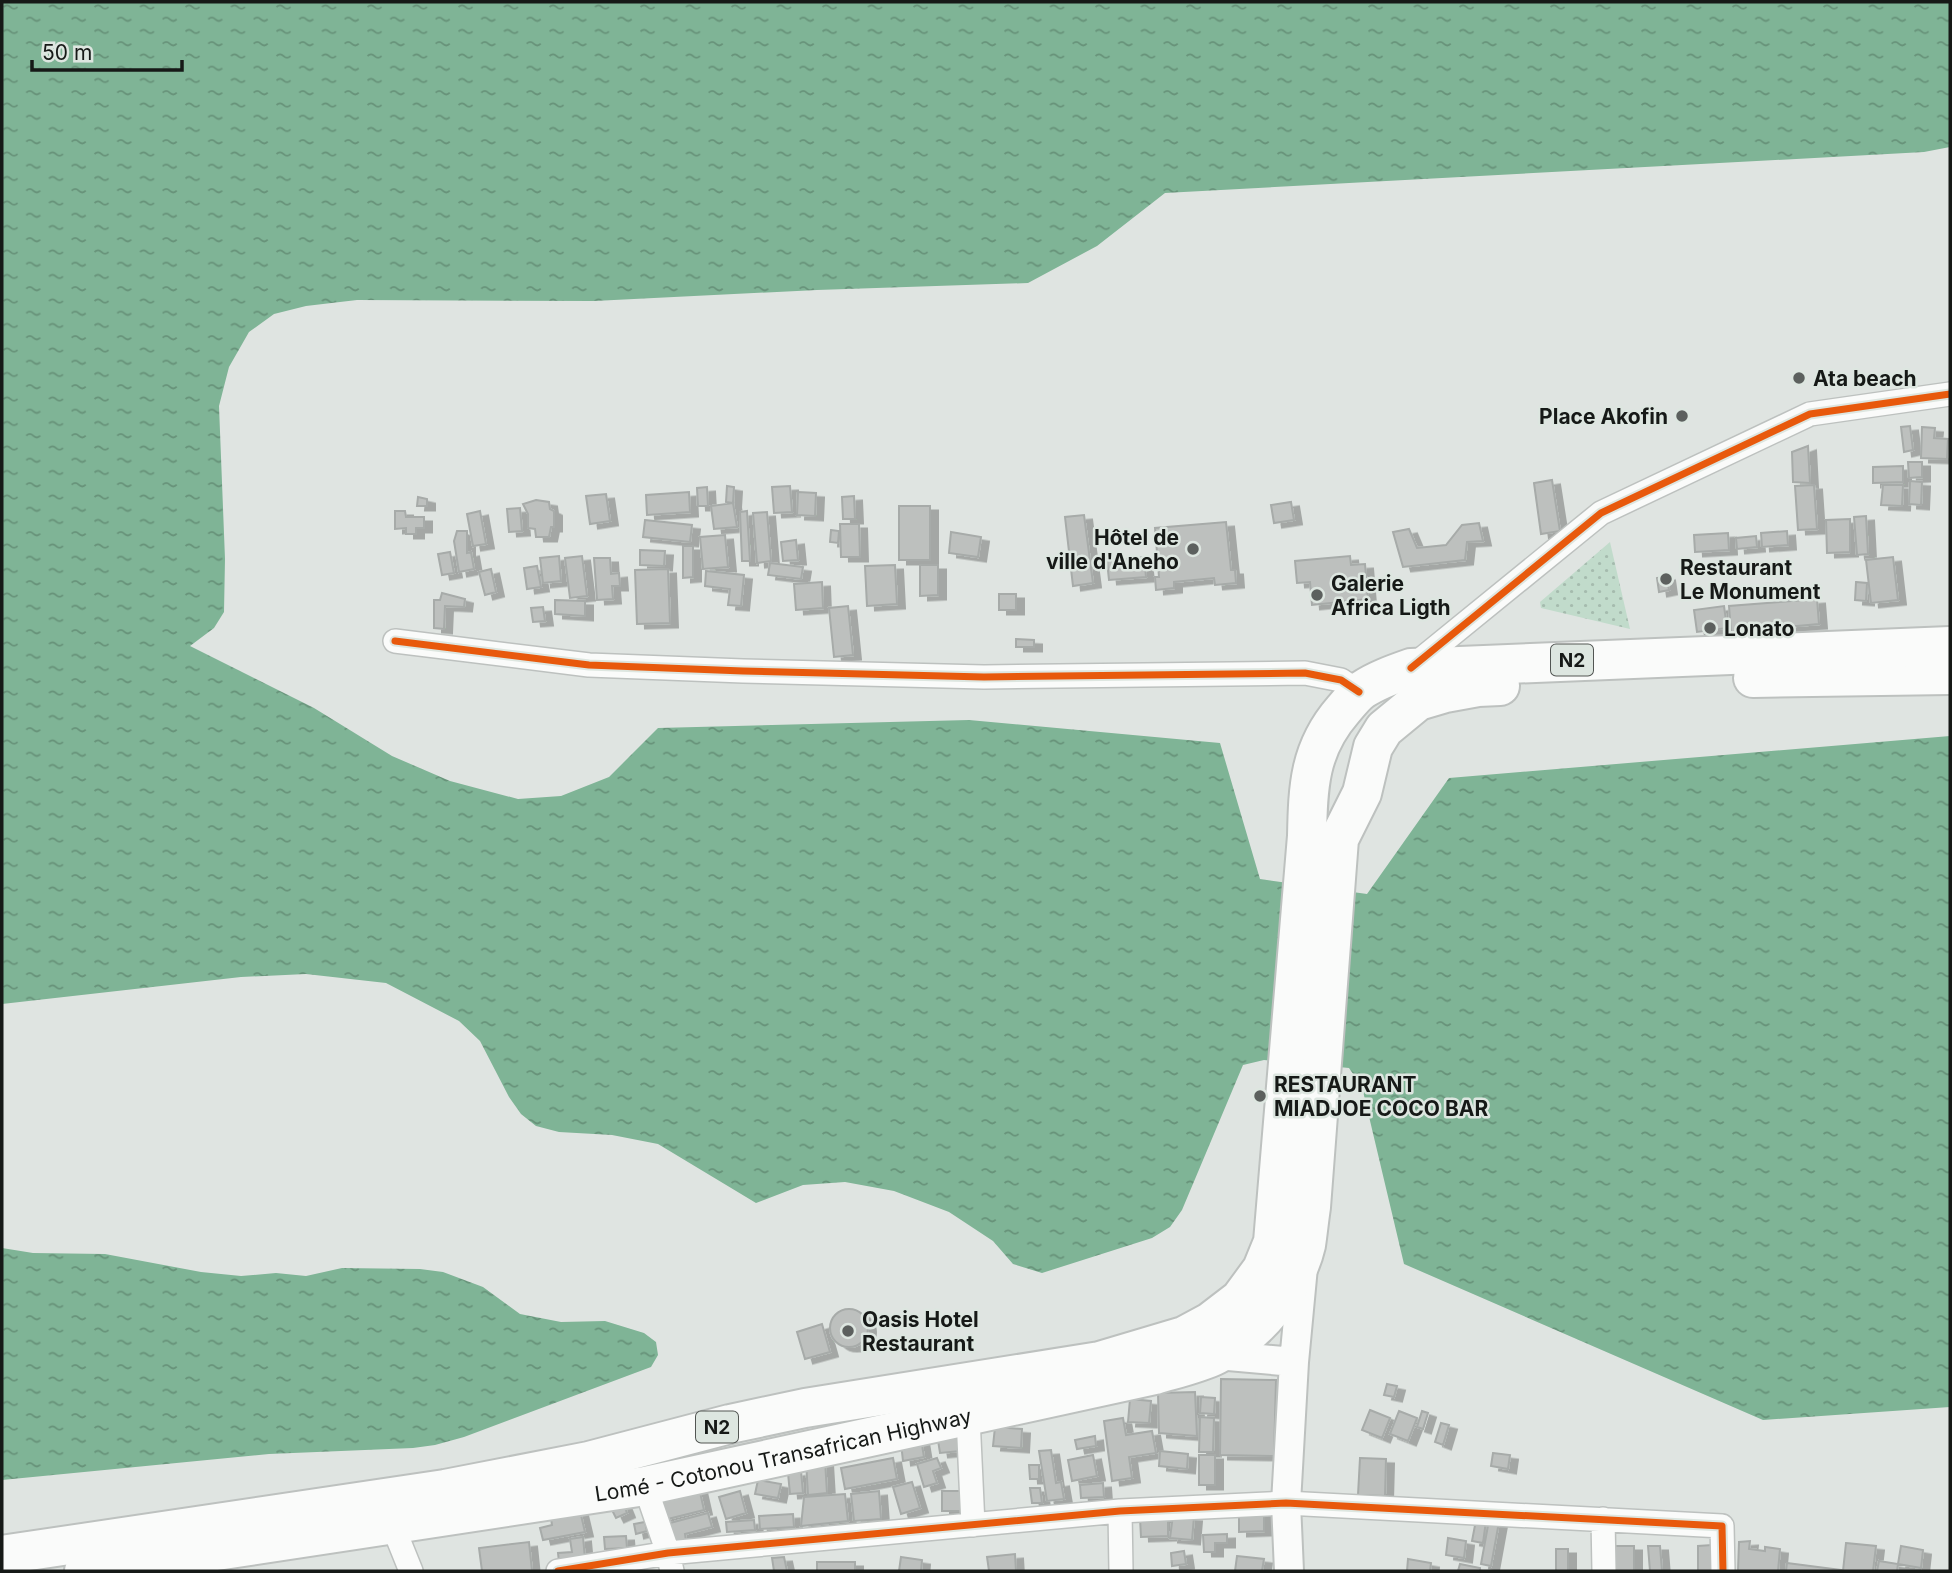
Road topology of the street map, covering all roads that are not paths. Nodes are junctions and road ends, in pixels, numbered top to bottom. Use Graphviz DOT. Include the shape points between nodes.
graph roads {
  1 [pos="1950,394"];
  2 [pos="395,641"];
  3 [pos="1950,646"];
  4 [pos="1411,668"];
  5 [pos="1950,675"];
  6 [pos="1359,692"];
  7 [pos="1323,837"];
  8 [pos="1299,1126"];
  9 [pos="1305,1247"];
  10 [pos="1217,1355"];
  11 [pos="1294,1362"];
  12 [pos="968,1417"];
  13 [pos="645,1486"];
  14 [pos="1286,1503"];
  15 [pos="390,1510"];
  16 [pos="1120,1511"];
  17 [pos="1603,1519"];
  18 [pos="973,1525"];
  19 [pos="2,1555"];
  20 [pos="670,1562"];
  21 [pos="84,1571"];
  22 [pos="411,1571"];
  23 [pos="558,1571"];
  24 [pos="1121,1571"];
  25 [pos="1289,1571"];
  26 [pos="1604,1571"];
  27 [pos="1723,1571"];
  1 -- 4 [label="street" via="1810,414 1601,513"];
  2 -- 6 [label="street" via="589,665 743,671 984,677 1305,673 1341,680"];
  3 -- 4 [label="highway, N2"];
  4 -- 6 [label="highway, N2"];
  5 -- 7 [label="highway, N2" via="1478,687 1445,693 1418,701 1384,729 1373,747 1362,793"];
  6 -- 7 [label="highway, N2" via="1326,731 1316,754 1308,789"];
  7 -- 8 [label="highway, N2"];
  8 -- 9 [label="highway, Lomé - Cotonou Transafrican Highway / N2" via="1311,1207"];
  8 -- 15 [label="highway, N2" via="1273,1242 1262,1269 1240,1299 1184,1336 1100,1361 730,1424 589,1461 445,1489"];
  9 -- 10 [label="highway, Lomé - Cotonou Transafrican Highway / N2" via="1288,1287 1269,1314"];
  9 -- 11 [label="street"];
  10 -- 11 [label="street"];
  10 -- 12 [label="highway, Lomé - Cotonou Transafrican Highway / N2" via="1155,1375"];
  11 -- 14 [label="street"];
  12 -- 13 [label="highway, Lomé - Cotonou Transafrican Highway / N2"];
  12 -- 18 [label="street"];
  13 -- 15 [label="highway, Lomé - Cotonou Transafrican Highway / N2"];
  13 -- 20 [label="street"];
  14 -- 16 [label="street"];
  14 -- 17 [label="street"];
  14 -- 25 [label="street"];
  15 -- 19 [label="highway, N2"];
  15 -- 21 [label="highway, Lomé - Cotonou Transafrican Highway / N2"];
  15 -- 22 [label="street"];
  16 -- 18 [label="street"];
  16 -- 24 [label="street"];
  17 -- 26 [label="street"];
  17 -- 27 [label="street" via="1722,1526"];
  18 -- 20 [label="street"];
  20 -- 23 [label="street"];
}
